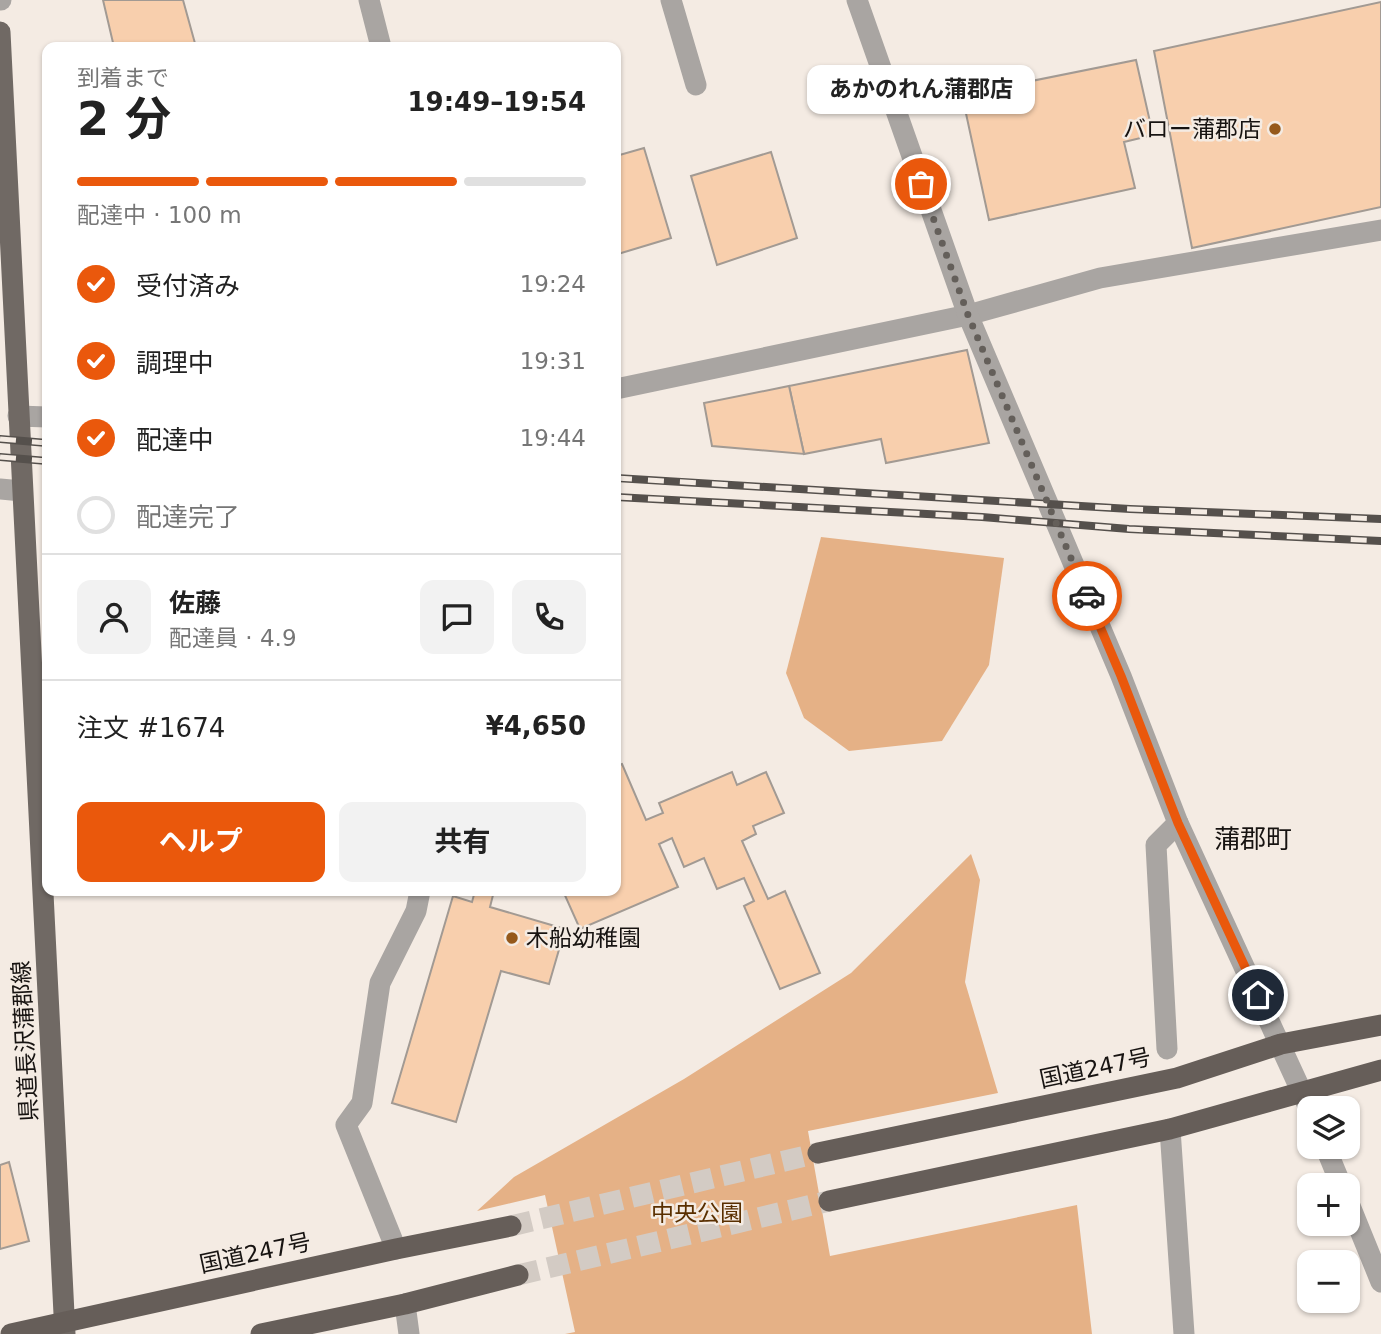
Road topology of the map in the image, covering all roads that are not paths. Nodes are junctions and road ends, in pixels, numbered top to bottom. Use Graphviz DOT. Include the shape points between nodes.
graph roads {
  1 [pos="369,0"];
  2 [pos="671,0"];
  3 [pos="857,0"];
  4 [pos="0,32"];
  5 [pos="380,42"];
  6 [pos="696,85"];
  7 [pos="1381,230"];
  8 [pos="968,315"];
  9 [pos="621,388"];
  10 [pos="18,416"];
  11 [pos="42,417"];
  12 [pos="0,489"];
  13 [pos="22,491"];
  14 [pos="42,762"];
  15 [pos="1178,823"];
  16 [pos="47,896"];
  17 [pos="419,896"];
  18 [pos="1381,1025"];
  19 [pos="1281,1044"];
  20 [pos="1167,1049"];
  21 [pos="1381,1070"];
  22 [pos="1304,1096"];
  23 [pos="1316,1096"];
  24 [pos="1297,1102"];
  25 [pos="1170,1129"];
  26 [pos="818,1153"];
  27 [pos="829,1201"];
  28 [pos="511,1226"];
  29 [pos="1360,1230"];
  30 [pos="396,1249"];
  31 [pos="517,1275"];
  32 [pos="1381,1282"];
  33 [pos="405,1304"];
  34 [pos="65,1328"];
  35 [pos="11,1334"];
  36 [pos="261,1334"];
  37 [pos="409,1334"];
  38 [pos="1184,1334"];
  1 -- 5 [label="street"];
  2 -- 6 [label="street"];
  3 -- 8 [label="street"];
  4 -- 10 [label="main road, 県道長沢蒲郡線"];
  7 -- 8 [label="street" via="1100,278"];
  8 -- 9 [label="street"];
  8 -- 15 [label="street"];
  10 -- 11 [label="street"];
  10 -- 13 [label="main road, 県道長沢蒲郡線"];
  12 -- 13 [label="street"];
  13 -- 14 [label="main road, 県道長沢蒲郡線"];
  15 -- 19 [label="street"];
  15 -- 20 [label="street" via="1156,845"];
  16 -- 34 [label="main road, 県道長沢蒲郡線"];
  17 -- 30 [label="street" via="380,983 362,1102 346,1125"];
  18 -- 19 [label="highway, 国道247号"];
  19 -- 22 [label="street"];
  19 -- 26 [label="highway, 国道247号" via="1177,1077"];
  21 -- 23 [label="highway"];
  24 -- 25 [label="highway"];
  25 -- 27 [label="highway"];
  25 -- 38 [label="street"];
  28 -- 30 [label="highway, 国道247号"];
  29 -- 32 [label="street"];
  30 -- 34 [label="highway, 国道247号"];
  31 -- 33 [label="highway"];
  33 -- 36 [label="highway"];
  33 -- 37 [label="street"];
  34 -- 35 [label="highway, 国道247号"];
}
